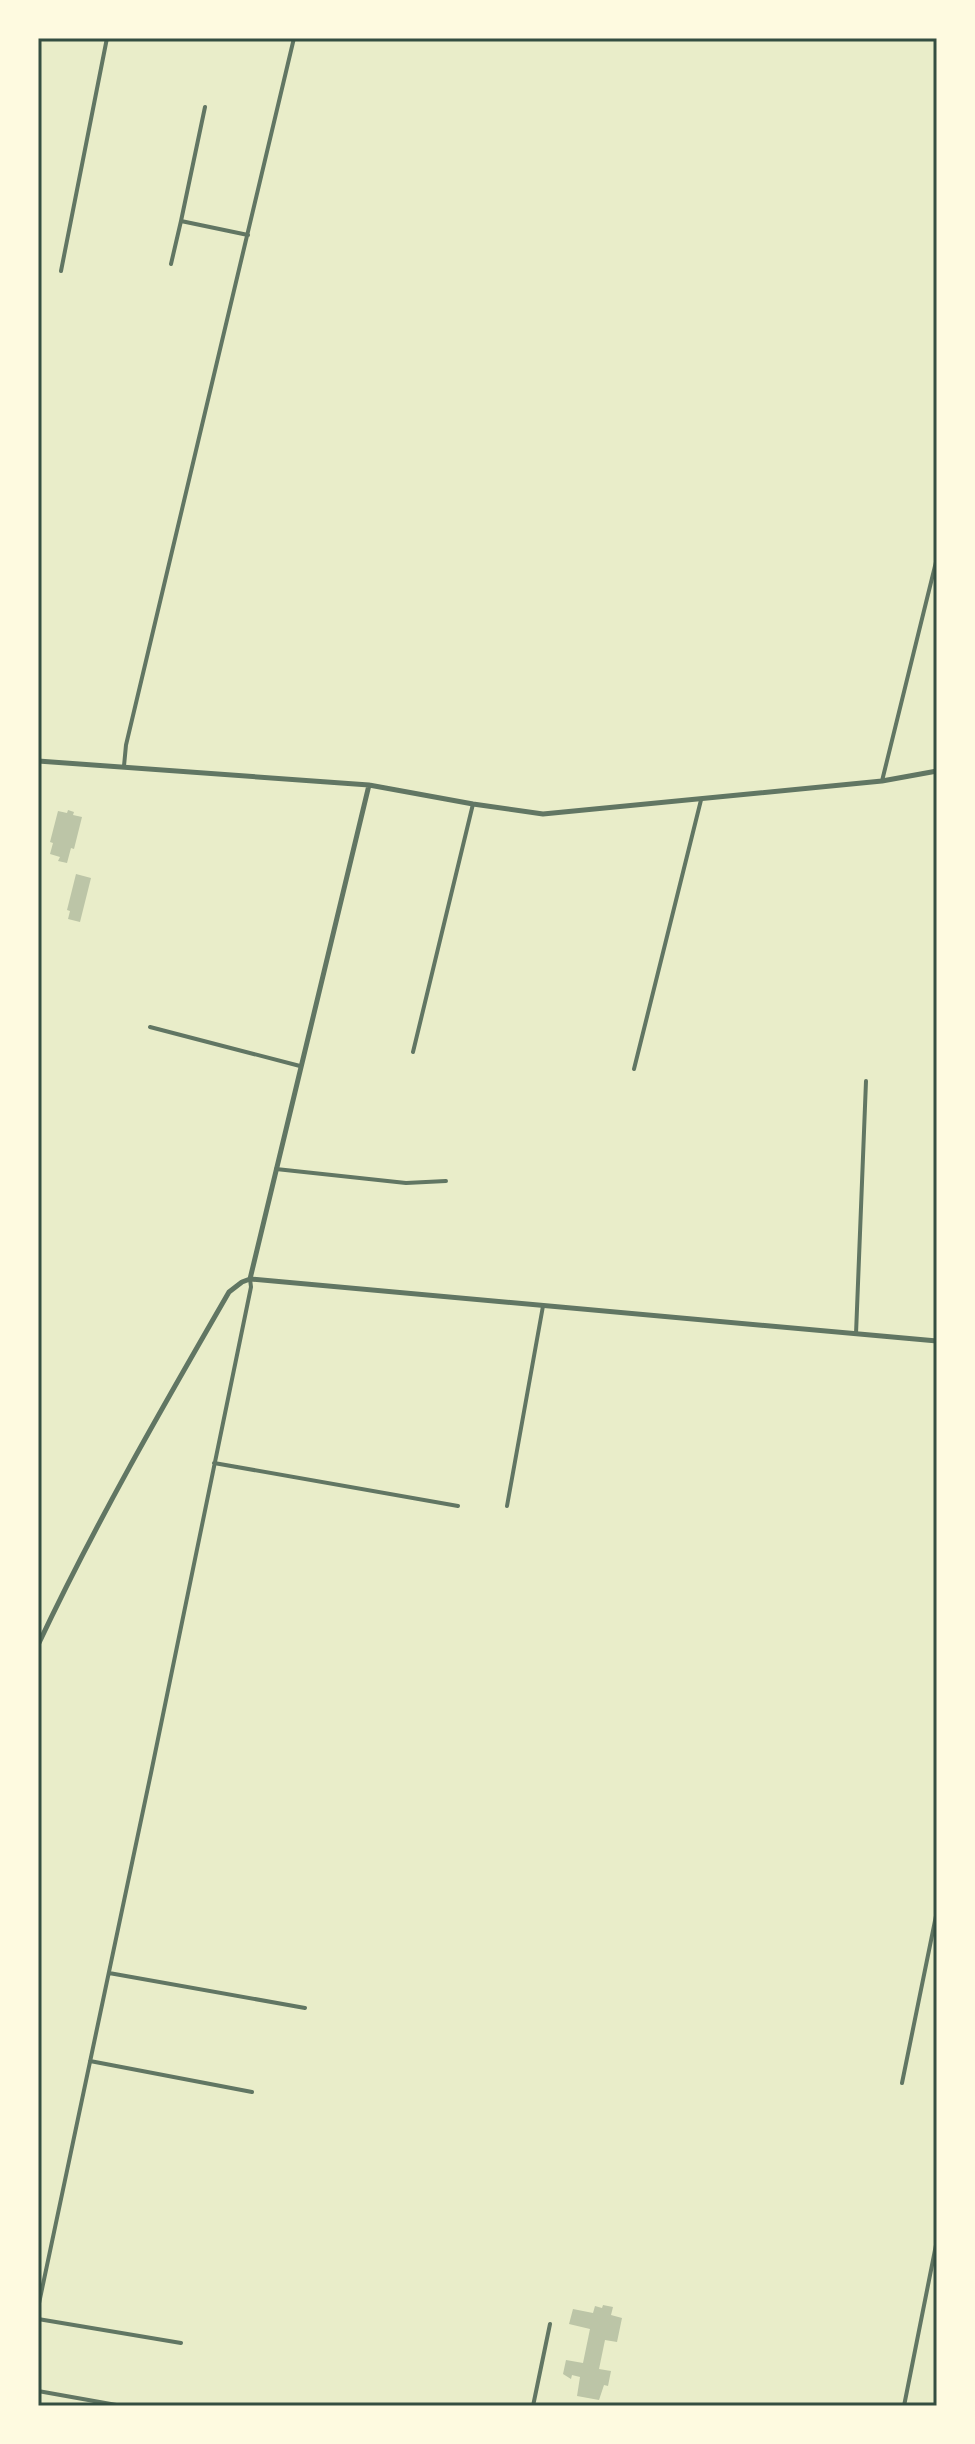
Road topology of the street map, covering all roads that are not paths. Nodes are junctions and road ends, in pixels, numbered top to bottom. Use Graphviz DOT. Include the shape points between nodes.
graph roads {
  1 [pos="107,38"];
  2 [pos="294,38"];
  3 [pos="205,107"];
  4 [pos="181,221"];
  5 [pos="248,235"];
  6 [pos="171,264"];
  7 [pos="61,271"];
  8 [pos="937,558"];
  9 [pos="38,761"];
  10 [pos="124,766"];
  11 [pos="937,771"];
  12 [pos="882,781"];
  13 [pos="369,785"];
  14 [pos="701,800"];
  15 [pos="473,804"];
  16 [pos="150,1027"];
  17 [pos="413,1052"];
  18 [pos="300,1066"];
  19 [pos="634,1069"];
  20 [pos="866,1081"];
  21 [pos="276,1169"];
  22 [pos="446,1181"];
  23 [pos="250,1279"];
  24 [pos="543,1306"];
  25 [pos="856,1334"];
  26 [pos="937,1341"];
  27 [pos="214,1463"];
  28 [pos="458,1506"];
  29 [pos="507,1506"];
  30 [pos="38,1645"];
  31 [pos="937,1911"];
  32 [pos="109,1973"];
  33 [pos="305,2008"];
  34 [pos="90,2061"];
  35 [pos="902,2083"];
  36 [pos="252,2092"];
  37 [pos="937,2240"];
  38 [pos="38,2308"];
  39 [pos="38,2319"];
  40 [pos="550,2324"];
  41 [pos="181,2343"];
  42 [pos="38,2391"];
  43 [pos="122,2406"];
  44 [pos="533,2406"];
  45 [pos="904,2406"];
  1 -- 7 [label="street"];
  2 -- 5 [label="street"];
  3 -- 4 [label="street"];
  4 -- 5 [label="street"];
  4 -- 6 [label="street"];
  5 -- 10 [label="street"];
  8 -- 12 [label="street"];
  9 -- 10 [label="street"];
  10 -- 13 [label="street"];
  11 -- 12 [label="street"];
  12 -- 14 [label="street"];
  13 -- 15 [label="street"];
  13 -- 18 [label="street"];
  14 -- 15 [label="street" via="543,814"];
  14 -- 19 [label="street"];
  15 -- 17 [label="street"];
  16 -- 18 [label="street"];
  18 -- 21 [label="street"];
  20 -- 25 [label="street"];
  21 -- 22 [label="street" via="406,1183"];
  21 -- 23 [label="street"];
  23 -- 24 [label="street"];
  23 -- 27 [label="street"];
  23 -- 30 [label="street" via="229,1292 142,1443"];
  24 -- 25 [label="street"];
  24 -- 29 [label="street"];
  25 -- 26 [label="street"];
  27 -- 28 [label="street"];
  27 -- 32 [label="street"];
  31 -- 35 [label="street"];
  32 -- 33 [label="street"];
  32 -- 34 [label="street"];
  34 -- 36 [label="street"];
  34 -- 38 [label="street"];
  37 -- 45 [label="street"];
  39 -- 41 [label="street"];
  40 -- 44 [label="street"];
  42 -- 43 [label="street"];
}
